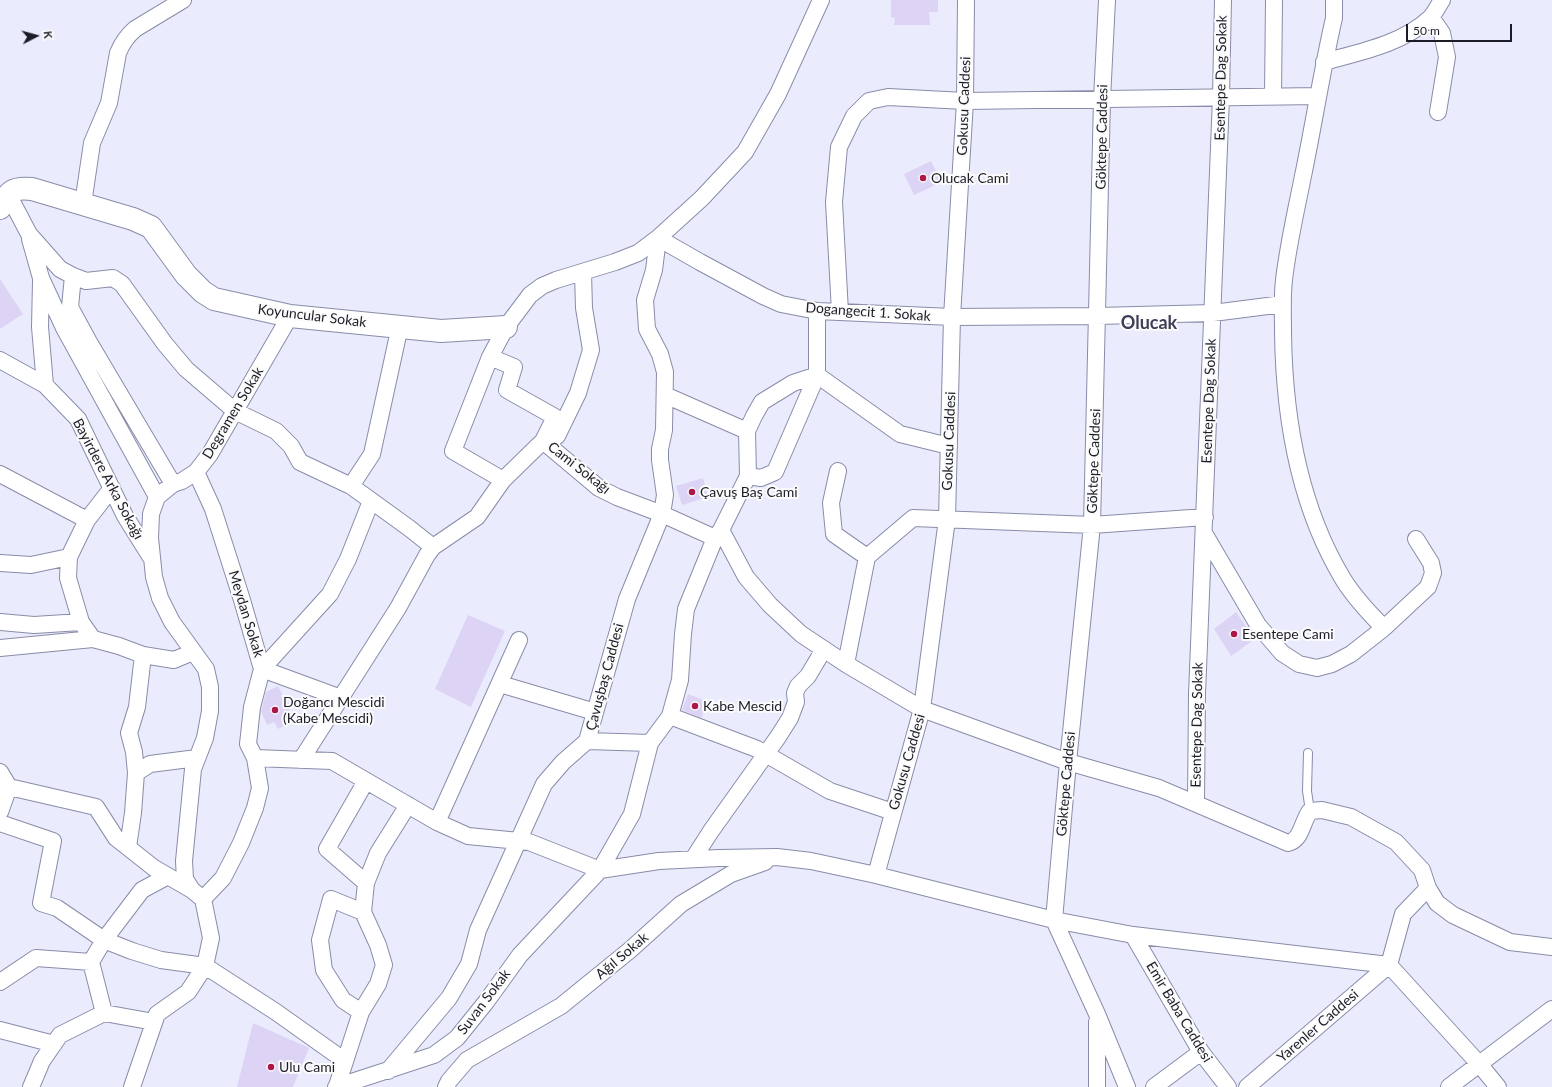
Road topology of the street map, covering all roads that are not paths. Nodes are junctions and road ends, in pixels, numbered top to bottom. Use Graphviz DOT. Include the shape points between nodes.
graph roads {
  1 [pos="183,0"];
  2 [pos="821,0"];
  3 [pos="966,0"];
  4 [pos="1107,0"];
  5 [pos="1223,0"];
  6 [pos="1274,0"];
  7 [pos="1334,0"];
  8 [pos="1442,0"];
  9 [pos="1431,17"];
  10 [pos="1324,62"];
  11 [pos="1273,96"];
  12 [pos="1318,96"];
  13 [pos="1221,97"];
  14 [pos="1102,99"];
  15 [pos="965,102"];
  16 [pos="1438,112"];
  17 [pos="4,201"];
  18 [pos="83,204"];
  19 [pos="29,234"];
  20 [pos="658,238"];
  21 [pos="583,273"];
  22 [pos="73,276"];
  23 [pos="41,278"];
  24 [pos="1283,304"];
  25 [pos="817,311"];
  26 [pos="840,312"];
  27 [pos="1213,313"];
  28 [pos="290,316"];
  29 [pos="1098,316"];
  30 [pos="952,317"];
  31 [pos="400,326"];
  32 [pos="506,328"];
  33 [pos="490,357"];
  34 [pos="0,360"];
  35 [pos="817,375"];
  36 [pos="45,385"];
  37 [pos="665,395"];
  38 [pos="235,411"];
  39 [pos="747,431"];
  40 [pos="547,444"];
  41 [pos="949,446"];
  42 [pos="838,471"];
  43 [pos="196,472"];
  44 [pos="0,474"];
  45 [pos="748,476"];
  46 [pos="503,480"];
  47 [pos="173,484"];
  48 [pos="351,486"];
  49 [pos="112,488"];
  50 [pos="157,497"];
  51 [pos="371,501"];
  52 [pos="662,514"];
  53 [pos="946,519"];
  54 [pos="87,520"];
  55 [pos="1092,525"];
  56 [pos="1205,525"];
  57 [pos="718,534"];
  58 [pos="1416,539"];
  59 [pos="433,547"];
  60 [pos="69,557"];
  61 [pos="867,557"];
  62 [pos="153,561"];
  63 [pos="0,563"];
  64 [pos="0,622"];
  65 [pos="81,622"];
  66 [pos="1384,628"];
  67 [pos="93,639"];
  68 [pos="519,640"];
  69 [pos="0,648"];
  70 [pos="824,649"];
  71 [pos="193,652"];
  72 [pos="144,655"];
  73 [pos="846,664"];
  74 [pos="262,669"];
  75 [pos="500,684"];
  76 [pos="341,698"];
  77 [pos="922,709"];
  78 [pos="595,712"];
  79 [pos="670,716"];
  80 [pos="587,741"];
  81 [pos="650,743"];
  82 [pos="1308,753"];
  83 [pos="767,754"];
  84 [pos="197,758"];
  85 [pos="255,758"];
  86 [pos="301,760"];
  87 [pos="1068,762"];
  88 [pos="0,772"];
  89 [pos="136,773"];
  90 [pos="366,781"];
  91 [pos="9,787"];
  92 [pos="1196,803"];
  93 [pos="408,805"];
  94 [pos="1310,811"];
  95 [pos="0,812"];
  96 [pos="893,812"];
  97 [pos="438,822"];
  98 [pos="0,823"];
  99 [pos="518,841"];
  100 [pos="128,847"];
  101 [pos="778,857"];
  102 [pos="693,859"];
  103 [pos="600,870"];
  104 [pos="876,875"];
  105 [pos="168,876"];
  106 [pos="366,883"];
  107 [pos="1428,888"];
  108 [pos="198,894"];
  109 [pos="363,912"];
  110 [pos="1054,920"];
  111 [pos="1133,935"];
  112 [pos="104,940"];
  113 [pos="1552,946"];
  114 [pos="91,962"];
  115 [pos="1389,965"];
  116 [pos="205,966"];
  117 [pos="0,982"];
  118 [pos="1552,1008"];
  119 [pos="104,1012"];
  120 [pos="361,1012"];
  121 [pos="1097,1014"];
  122 [pos="154,1022"];
  123 [pos="0,1030"];
  124 [pos="450,1043"];
  125 [pos="54,1044"];
  126 [pos="1201,1052"];
  127 [pos="467,1060"];
  128 [pos="345,1061"];
  129 [pos="1480,1065"];
  130 [pos="388,1071"];
  131 [pos="31,1087"];
  132 [pos="132,1087"];
  133 [pos="337,1087"];
  134 [pos="446,1087"];
  135 [pos="1097,1087"];
  136 [pos="1127,1087"];
  137 [pos="1154,1087"];
  138 [pos="1228,1087"];
  139 [pos="1247,1087"];
  140 [pos="1449,1087"];
  141 [pos="1498,1087"];
  1 -- 18 [label="street" via="129,33 121,45 109,103 92,143"];
  2 -- 20 [label="street" via="778,94 745,152 702,198"];
  3 -- 15 [label="street, Gokusu Caddesi"];
  4 -- 14 [label="street, Göktepe Caddesi"];
  5 -- 13 [label="street, Esentepe Dag Sokak"];
  6 -- 11 [label="street"];
  7 -- 10 [label="street" via="1334,18"];
  8 -- 9 [label="street"];
  9 -- 10 [label="street" via="1418,28 1384,45"];
  9 -- 16 [label="street" via="1442,33 1447,57"];
  10 -- 12 [label="street"];
  11 -- 12 [label="street"];
  11 -- 13 [label="street"];
  12 -- 24 [label="street" via="1289,242"];
  13 -- 14 [label="street"];
  13 -- 27 [label="street, Esentepe Dag Sokak"];
  14 -- 15 [label="street"];
  14 -- 29 [label="street, Göktepe Caddesi"];
  15 -- 26 [label="street" via="888,97 868,101 854,116 839,147 834,202"];
  15 -- 30 [label="street, Gokusu Caddesi"];
  17 -- 18 [label="street, Koyuncular Sokak" via="12,190 20,188"];
  17 -- 19 [label="street"];
  18 -- 28 [label="street, Koyuncular Sokak" via="151,227 186,275 202,292 214,299"];
  19 -- 22 [label="street" via="60,269"];
  19 -- 23 [label="street"];
  20 -- 21 [label="street" via="638,252"];
  20 -- 25 [label="street, Dogangecit 1. Sokak" via="763,296 781,304"];
  20 -- 37 [label="street, Çavuşbaş Caddesi" via="654,270 645,300 647,329 666,372"];
  21 -- 32 [label="street" via="542,286 530,295"];
  21 -- 40 [label="street" via="584,308 591,350 578,394"];
  22 -- 38 [label="street" via="86,281 113,278 122,284 186,369"];
  22 -- 47 [label="street" via="70,307 88,342"];
  23 -- 36 [label="street" via="40,327"];
  23 -- 50 [label="street" via="64,328"];
  24 -- 27 [label="street, Dogangecit 1. Sokak"];
  24 -- 66 [label="street" via="1284,368 1290,430 1309,503 1327,550 1344,580"];
  25 -- 26 [label="street, Dogangecit 1. Sokak"];
  25 -- 35 [label="street"];
  26 -- 30 [label="street, Dogangecit 1. Sokak"];
  27 -- 29 [label="street, Dogangecit 1. Sokak"];
  27 -- 56 [label="street, Esentepe Dag Sokak"];
  28 -- 31 [label="street, Koyuncular Sokak"];
  28 -- 38 [label="street, Degramen Sokak"];
  29 -- 30 [label="street, Dogangecit 1. Sokak"];
  29 -- 55 [label="street, Göktepe Caddesi"];
  30 -- 41 [label="street, Gokusu Caddesi"];
  31 -- 32 [label="street, Koyuncular Sokak" via="442,331"];
  31 -- 48 [label="street" via="372,454"];
  32 -- 33 [label="street"];
  33 -- 40 [label="street, Cami Sokağı" via="514,367 507,390 555,417"];
  33 -- 46 [label="street" via="453,451"];
  34 -- 36 [label="street, Bayirdere Arka Sokağı"];
  35 -- 39 [label="street" via="793,383 762,402"];
  35 -- 41 [label="street" via="900,434"];
  35 -- 45 [label="street" via="775,472 761,478"];
  36 -- 49 [label="street, Bayirdere Arka Sokağı" via="78,419"];
  37 -- 39 [label="street"];
  37 -- 52 [label="street, Çavuşbaş Caddesi" via="664,430 660,449 665,495"];
  38 -- 43 [label="street, Degramen Sokak" via="210,454"];
  38 -- 48 [label="street" via="276,431 300,462"];
  39 -- 45 [label="street"];
  40 -- 46 [label="street"];
  40 -- 52 [label="street, Cami Sokağı" via="599,488"];
  41 -- 53 [label="street, Gokusu Caddesi"];
  42 -- 61 [label="street" via="831,503 834,534"];
  43 -- 47 [label="street, Degramen Sokak"];
  43 -- 74 [label="street, Meydan Sokak" via="213,509"];
  44 -- 54 [label="street"];
  45 -- 57 [label="street"];
  46 -- 59 [label="street" via="477,517"];
  47 -- 50 [label="street, Degramen Sokak"];
  48 -- 51 [label="street"];
  49 -- 54 [label="street"];
  49 -- 62 [label="street, Bayirdere Arka Sokağı" via="125,516"];
  50 -- 62 [label="street" via="151,514 150,538"];
  51 -- 59 [label="street"];
  51 -- 74 [label="street" via="348,559 330,594"];
  52 -- 57 [label="street, Cami Sokağı"];
  52 -- 78 [label="street, Çavuşbaş Caddesi" via="627,599"];
  53 -- 55 [label="street"];
  53 -- 61 [label="street" via="913,518"];
  53 -- 77 [label="street, Gokusu Caddesi"];
  54 -- 60 [label="street"];
  55 -- 56 [label="street"];
  55 -- 87 [label="street, Göktepe Caddesi"];
  56 -- 66 [label="street" via="1258,625 1282,653 1299,664 1317,668 1332,664 1351,654"];
  56 -- 92 [label="street, Esentepe Dag Sokak" via="1197,694"];
  57 -- 70 [label="street" via="746,577 770,604 801,634"];
  57 -- 79 [label="street" via="686,609 680,680"];
  58 -- 66 [label="street" via="1432,563 1431,581 1428,587"];
  59 -- 76 [label="street"];
  60 -- 63 [label="street" via="31,565"];
  60 -- 65 [label="street" via="68,578"];
  61 -- 73 [label="street"];
  62 -- 71 [label="street" via="160,598 172,622"];
  64 -- 65 [label="street" via="34,625"];
  65 -- 67 [label="street"];
  67 -- 69 [label="street"];
  67 -- 72 [label="street"];
  68 -- 75 [label="street"];
  70 -- 73 [label="street"];
  70 -- 83 [label="street" via="808,676 798,686 790,718"];
  71 -- 72 [label="street" via="174,660"];
  71 -- 84 [label="street" via="206,669 210,688 210,711 205,738"];
  72 -- 89 [label="street" via="137,707 129,733"];
  73 -- 77 [label="street"];
  74 -- 76 [label="street"];
  74 -- 85 [label="street, Meydan Sokak" via="252,707 248,744"];
  75 -- 78 [label="street"];
  75 -- 97 [label="street"];
  76 -- 86 [label="street"];
  77 -- 87 [label="street"];
  77 -- 96 [label="street, Gokusu Caddesi"];
  78 -- 80 [label="street, Çavuşbaş Caddesi"];
  79 -- 81 [label="street"];
  79 -- 83 [label="street"];
  80 -- 81 [label="street"];
  80 -- 99 [label="street, Çavuşbaş Caddesi" via="563,762 544,784"];
  81 -- 103 [label="street, Suvan Sokak" via="632,814"];
  82 -- 94 [label="lane"];
  83 -- 96 [label="street" via="830,791"];
  83 -- 102 [label="street"];
  84 -- 89 [label="street" via="150,764"];
  84 -- 108 [label="street" via="193,769 184,861 186,879"];
  85 -- 86 [label="street"];
  85 -- 108 [label="street, Meydan Sokak" via="260,788 242,842 223,878"];
  86 -- 90 [label="street" via="332,761"];
  87 -- 92 [label="street" via="1159,788"];
  87 -- 110 [label="street, Göktepe Caddesi"];
  88 -- 91 [label="street"];
  89 -- 100 [label="street"];
  90 -- 93 [label="street"];
  90 -- 106 [label="street" via="327,849"];
  91 -- 95 [label="street"];
  91 -- 100 [label="street" via="96,807 116,838"];
  92 -- 94 [label="street" via="1288,843 1299,836 1305,817"];
  93 -- 97 [label="street"];
  93 -- 106 [label="street" via="378,853"];
  94 -- 107 [label="street" via="1322,810 1351,817 1396,842 1422,870"];
  96 -- 104 [label="street, Gokusu Caddesi"];
  97 -- 99 [label="street" via="468,836"];
  98 -- 112 [label="street" via="53,841 41,903 57,908"];
  99 -- 103 [label="street" via="530,842"];
  99 -- 130 [label="street, Çavuşbaş Caddesi" via="478,930 469,964 449,998"];
  100 -- 105 [label="street"];
  101 -- 102 [label="street"];
  101 -- 104 [label="street" via="811,861"];
  101 -- 127 [label="street, Ağıl Sokak" via="731,874 681,904 630,950 561,1006"];
  102 -- 103 [label="street" via="659,861"];
  103 -- 124 [label="street, Suvan Sokak" via="520,955 481,1008"];
  104 -- 110 [label="street"];
  105 -- 108 [label="street"];
  105 -- 112 [label="street" via="142,890"];
  106 -- 109 [label="street"];
  107 -- 113 [label="street" via="1437,903 1470,924 1510,942"];
  107 -- 115 [label="street" via="1403,914"];
  108 -- 116 [label="street" via="211,938"];
  109 -- 120 [label="street" via="384,965 378,984"];
  109 -- 120 [label="street" via="331,899 320,940 324,970 343,1000"];
  110 -- 111 [label="street"];
  110 -- 121 [label="street"];
  111 -- 115 [label="street"];
  111 -- 126 [label="street, Emir Baba Caddesi"];
  112 -- 114 [label="street"];
  112 -- 116 [label="street" via="161,960"];
  114 -- 117 [label="street" via="36,958"];
  114 -- 119 [label="street"];
  115 -- 129 [label="street"];
  115 -- 139 [label="street, Yarenler Caddesi"];
  116 -- 122 [label="street" via="188,992 158,1014"];
  116 -- 128 [label="street"];
  118 -- 129 [label="street"];
  119 -- 122 [label="street"];
  119 -- 125 [label="street" via="60,1035"];
  120 -- 128 [label="street"];
  121 -- 135 [label="street"];
  121 -- 136 [label="street"];
  122 -- 132 [label="street"];
  123 -- 125 [label="street"];
  124 -- 127 [label="street"];
  124 -- 130 [label="street, Suvan Sokak" via="434,1055"];
  125 -- 131 [label="street" via="42,1061"];
  126 -- 137 [label="street"];
  126 -- 138 [label="street, Emir Baba Caddesi"];
  127 -- 134 [label="street, Ağıl Sokak"];
  128 -- 133 [label="street"];
  129 -- 140 [label="street"];
  129 -- 141 [label="street"];
  130 -- 133 [label="street, Suvan Sokak"];
}
